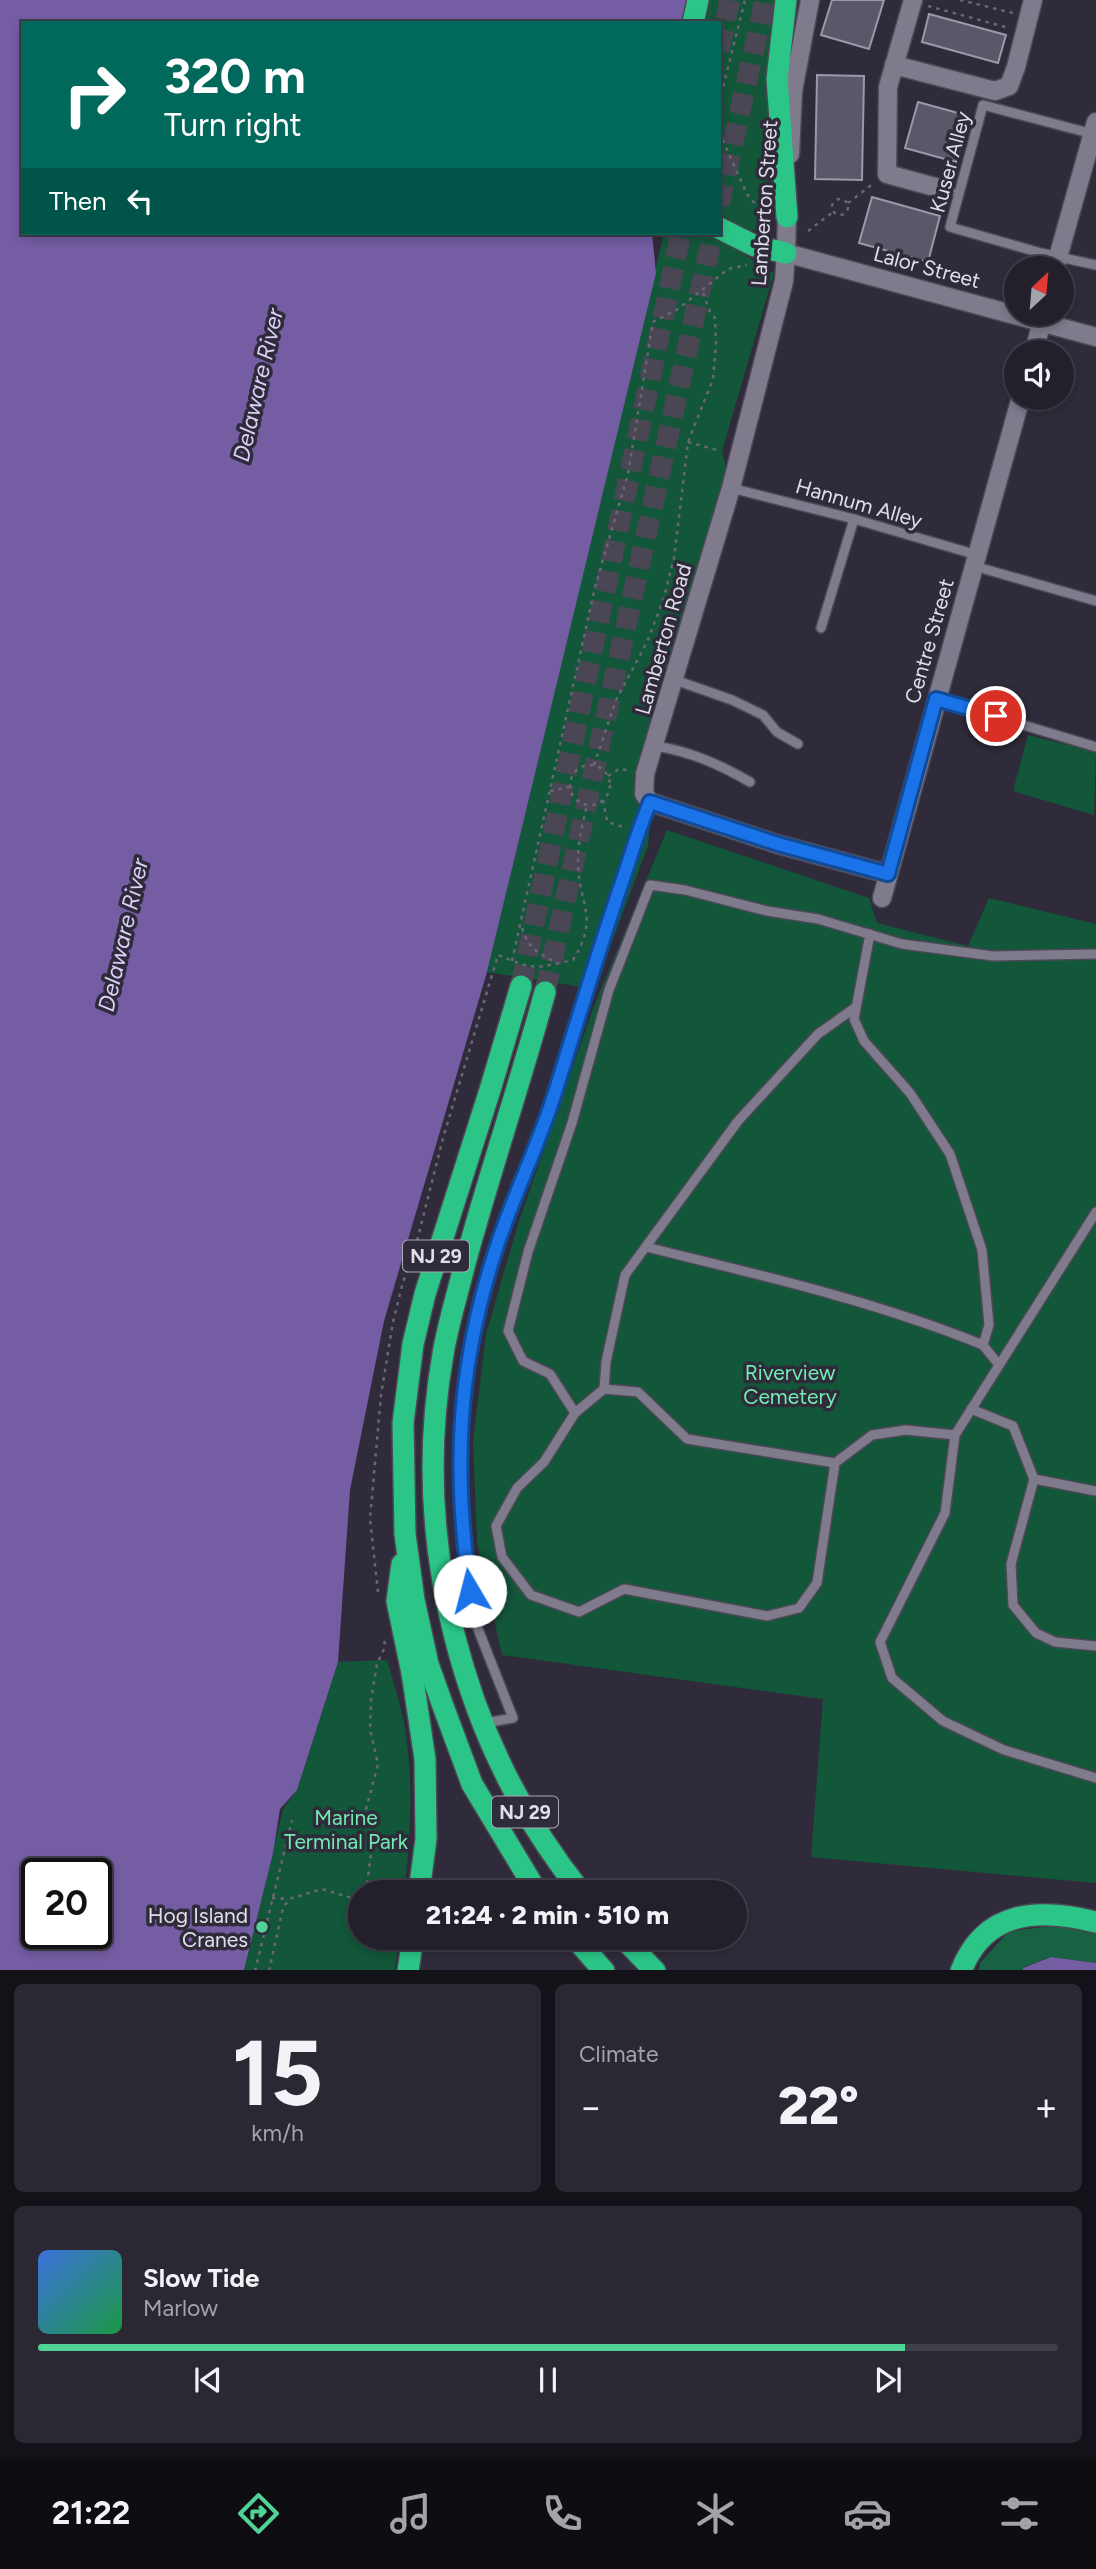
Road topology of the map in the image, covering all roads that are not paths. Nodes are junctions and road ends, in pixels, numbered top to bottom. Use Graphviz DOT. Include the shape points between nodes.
graph roads {
  1 [pos="698,0"];
  2 [pos="786,0"];
  3 [pos="810,0"];
  4 [pos="1033,0"];
  5 [pos="920,3"];
  6 [pos="693,21"];
  7 [pos="894,65"];
  8 [pos="1094,128"];
  9 [pos="946,190"];
  10 [pos="788,217"];
  11 [pos="721,229"];
  12 [pos="786,253"];
  13 [pos="1038,256"];
  14 [pos="1058,256"];
  15 [pos="1074,263"];
  16 [pos="1096,265"];
  17 [pos="1004,307"];
  18 [pos="1067,326"];
  19 [pos="1096,337"];
  20 [pos="1017,410"];
  21 [pos="732,488"];
  22 [pos="854,519"];
  23 [pos="975,560"];
  24 [pos="1096,601"];
  25 [pos="821,628"];
  26 [pos="675,680"];
  27 [pos="936,699"];
  28 [pos="797,744"];
  29 [pos="656,746"];
  30 [pos="1096,747"];
  31 [pos="750,782"];
  32 [pos="649,806"];
  33 [pos="888,874"];
  34 [pos="883,898"];
  35 [pos="870,934"];
  36 [pos="1096,954"];
  37 [pos="521,986"];
  38 [pos="545,992"];
  39 [pos="856,1007"];
  40 [pos="1096,1212"];
  41 [pos="646,1247"];
  42 [pos="983,1345"];
  43 [pos="999,1365"];
  44 [pos="604,1389"];
  45 [pos="971,1409"];
  46 [pos="575,1413"];
  47 [pos="955,1434"];
  48 [pos="835,1463"];
  49 [pos="1034,1479"];
  50 [pos="1096,1491"];
  51 [pos="405,1534"];
  52 [pos="1096,1646"];
  53 [pos="483,1724"];
  54 [pos="1096,1778"];
  55 [pos="421,1880"];
  56 [pos="530,1880"];
  57 [pos="571,1880"];
  58 [pos="1096,1922"];
  59 [pos="411,1950"];
  60 [pos="586,1950"];
  61 [pos="635,1950"];
  62 [pos="408,1970"];
  63 [pos="604,1970"];
  64 [pos="655,1970"];
  65 [pos="961,1970"];
  1 -- 6 [label="highway"];
  2 -- 10 [label="highway" via="777,79"];
  3 -- 10 [label="street, Lamberton Street" via="793,91"];
  4 -- 7 [label="street" via="1009,86 995,91"];
  5 -- 7 [label="street"];
  7 -- 9 [label="street" via="888,87 887,174"];
  8 -- 13 [label="lane, Kuser Alley" via="983,105 950,227"];
  8 -- 14 [label="street"];
  10 -- 12 [label="street, Lamberton Street"];
  11 -- 12 [label="highway" via="755,246"];
  12 -- 17 [label="street, Lalor Street"];
  12 -- 21 [label="street, Lamberton Street" via="784,281"];
  15 -- 16 [label="lane"];
  18 -- 19 [label="street, Lalor Street"];
  20 -- 23 [label="street, Centre Street"];
  21 -- 22 [label="lane, Hannum Alley"];
  21 -- 26 [label="street, Lamberton Road"];
  22 -- 23 [label="lane, Hannum Alley"];
  22 -- 25 [label="lane"];
  23 -- 24 [label="lane, Hannum Alley"];
  23 -- 27 [label="street, Centre Street"];
  26 -- 28 [label="lane" via="763,715 777,732"];
  26 -- 29 [label="street, Lamberton Road"];
  27 -- 30 [label="lane"];
  27 -- 33 [label="street, Centre Street"];
  29 -- 31 [label="lane" via="711,760"];
  29 -- 32 [label="street, Lamberton Road" via="645,774"];
  32 -- 33 [label="street"];
  32 -- 53 [label="lane" via="548,1113 496,1248 465,1373 458,1466 463,1544 478,1629 513,1718"];
  33 -- 34 [label="street, Centre Street"];
  35 -- 36 [label="lane" via="902,944 993,956"];
  35 -- 39 [label="lane"];
  35 -- 46 [label="lane" via="650,885 609,990 508,1331 523,1361 550,1374"];
  37 -- 51 [label="highway, NJ 29" via="413,1344 403,1423"];
  38 -- 53 [label="highway, NJ 29" via="449,1324 433,1441 444,1593"];
  39 -- 41 [label="lane" via="818,1034 738,1121"];
  39 -- 42 [label="lane" via="854,1019 864,1041 910,1093 950,1154 982,1250 989,1325"];
  40 -- 43 [label="lane"];
  41 -- 42 [label="lane" via="927,1322"];
  41 -- 44 [label="lane" via="625,1275"];
  42 -- 43 [label="lane"];
  43 -- 45 [label="lane"];
  44 -- 46 [label="lane"];
  44 -- 48 [label="lane" via="639,1392 687,1439"];
  45 -- 47 [label="lane"];
  45 -- 49 [label="lane" via="1013,1426"];
  46 -- 48 [label="lane" via="544,1462 517,1488 496,1526 502,1557 531,1595 579,1612 624,1589 767,1616 799,1608 817,1583"];
  47 -- 48 [label="lane" via="906,1430 872,1435"];
  47 -- 54 [label="lane" via="945,1513 880,1642 892,1678 943,1721 1004,1750"];
  49 -- 50 [label="lane"];
  49 -- 52 [label="lane" via="1011,1564 1013,1605 1037,1633 1055,1642"];
  51 -- 55 [label="highway" via="397,1601 425,1759 426,1839"];
  51 -- 56 [label="highway, NJ 29" via="428,1664 443,1706 472,1784"];
  53 -- 57 [label="highway, NJ 29" via="518,1800"];
  58 -- 65 [label="highway" via="1040,1913 1014,1918 984,1935"];
  59 -- 62 [label="highway"];
  60 -- 63 [label="highway"];
  61 -- 64 [label="highway"];
}
